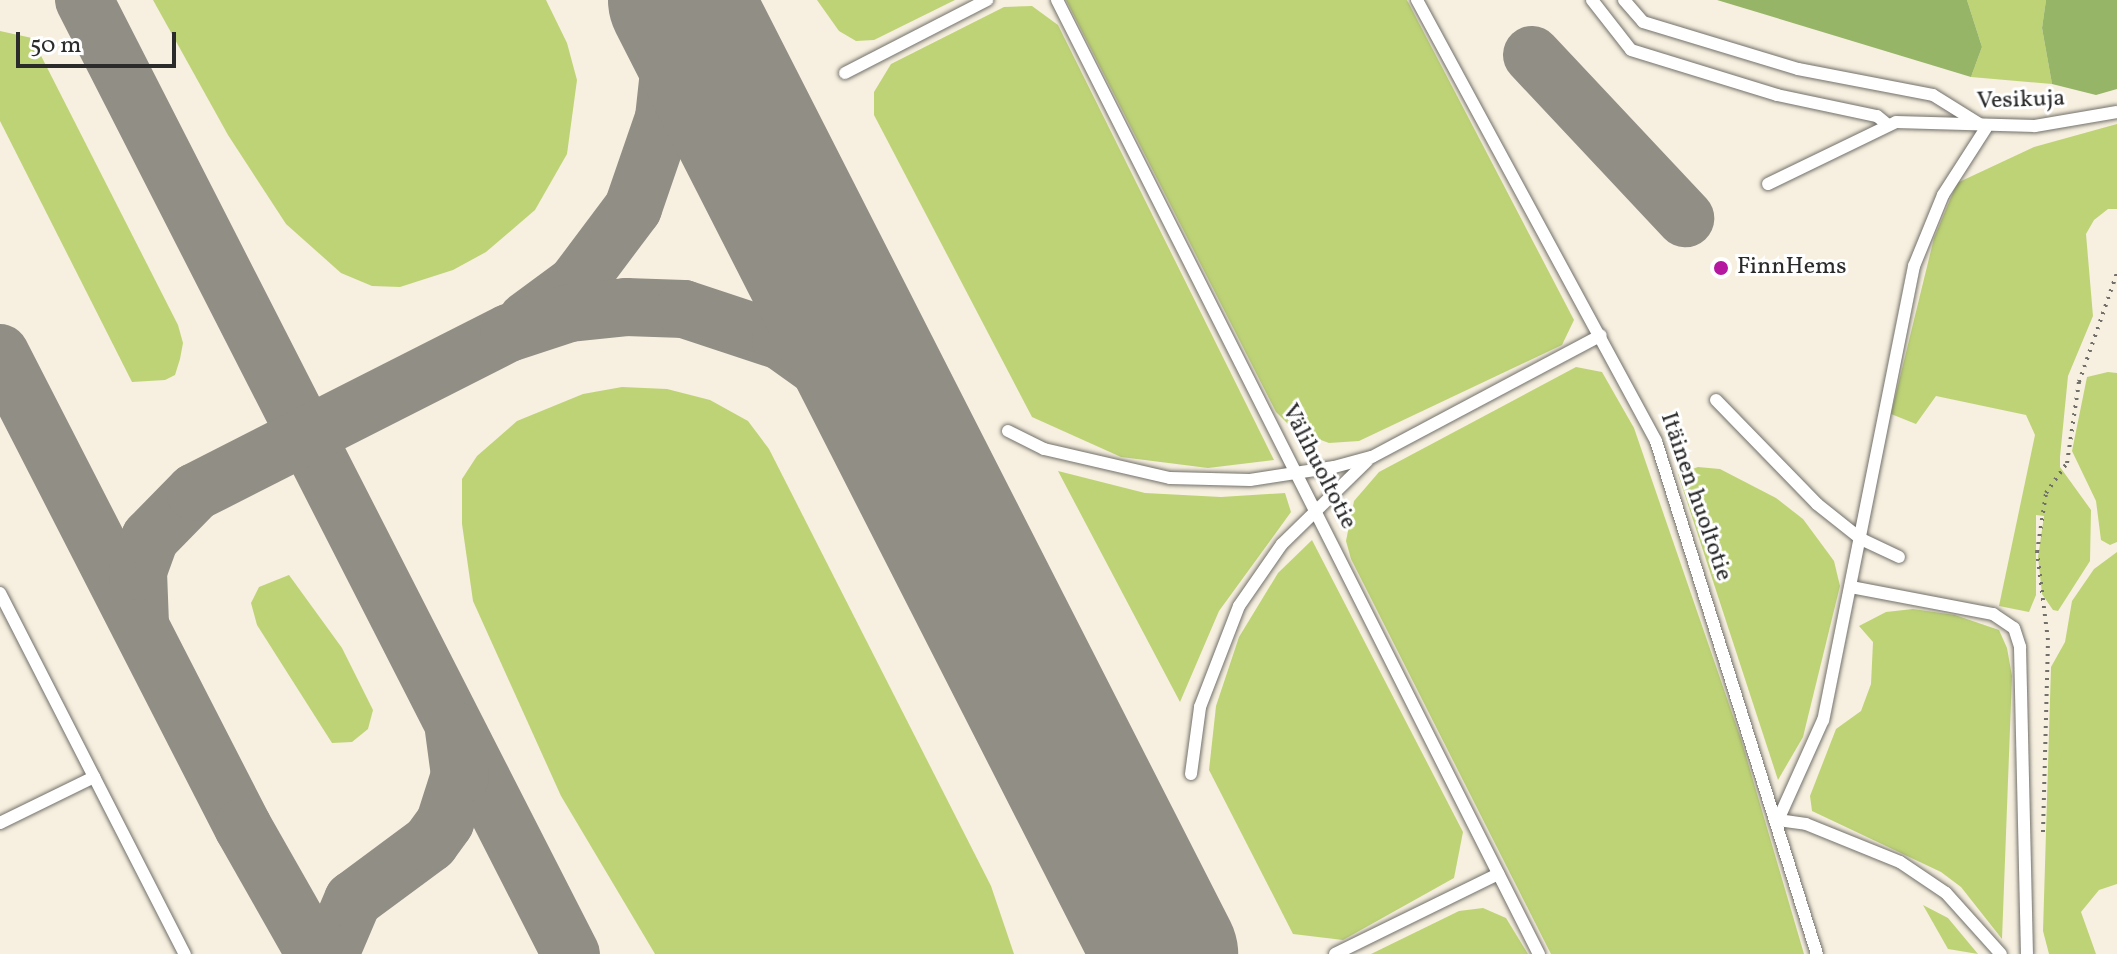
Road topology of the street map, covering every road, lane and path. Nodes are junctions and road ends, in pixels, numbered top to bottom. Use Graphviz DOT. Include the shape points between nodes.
graph roads {
  1 [pos="987,0"];
  2 [pos="1057,0"];
  3 [pos="1417,0"];
  4 [pos="1592,0"];
  5 [pos="1624,0"];
  6 [pos="845,73"];
  7 [pos="2117,112"];
  8 [pos="1888,125"];
  9 [pos="1986,128"];
  10 [pos="1768,184"];
  11 [pos="2117,273"];
  12 [pos="1601,335"];
  13 [pos="1716,400"];
  14 [pos="1008,431"];
  15 [pos="1372,457"];
  16 [pos="1297,473"];
  17 [pos="1315,509"];
  18 [pos="1861,539"];
  19 [pos="1899,557"];
  20 [pos="1851,587"];
  21 [pos="0,593"];
  22 [pos="1191,774"];
  23 [pos="94,777"];
  24 [pos="1778,820"];
  25 [pos="0,823"];
  26 [pos="2043,842"];
  27 [pos="1498,874"];
  28 [pos="185,954"];
  29 [pos="1335,954"];
  30 [pos="1539,954"];
  31 [pos="1817,954"];
  32 [pos="2001,954"];
  33 [pos="2027,954"];
  1 -- 6 [label="lane"];
  2 -- 16 [label="lane, Välihuoltotie"];
  3 -- 12 [label="lane, Itäinen huoltotie"];
  4 -- 8 [label="lane" via="1631,50 1777,95 1877,116"];
  5 -- 9 [label="lane" via="1643,22 1798,69 1933,95"];
  7 -- 9 [label="lane, Vesikuja" via="2078,121"];
  8 -- 9 [label="lane, Vesikuja" via="1926,121"];
  8 -- 10 [label="lane"];
  9 -- 18 [label="lane" via="1943,195 1914,266"];
  11 -- 26 [label="path" via="2079,382 2067,463 2046,493 2037,552 2048,640"];
  12 -- 15 [label="lane"];
  12 -- 24 [label="lane, Itäinen huoltotie" via="1656,441"];
  13 -- 18 [label="lane" via="1817,504"];
  14 -- 16 [label="lane" via="1044,449 1170,478 1250,480"];
  15 -- 16 [label="lane"];
  15 -- 17 [label="lane"];
  16 -- 17 [label="lane, Välihuoltotie"];
  17 -- 22 [label="lane" via="1258,574 1223,640 1196,721"];
  17 -- 27 [label="lane, Välihuoltotie"];
  18 -- 19 [label="lane"];
  18 -- 20 [label="lane"];
  20 -- 24 [label="lane" via="1823,720"];
  20 -- 33 [label="lane" via="1993,614 2014,628 2020,647"];
  21 -- 23 [label="lane"];
  23 -- 25 [label="lane"];
  23 -- 28 [label="lane"];
  24 -- 31 [label="lane, Itäinen huoltotie"];
  24 -- 32 [label="lane" via="1806,824 1900,862 1946,893"];
  27 -- 29 [label="lane"];
  27 -- 30 [label="lane, Välihuoltotie"];
}
